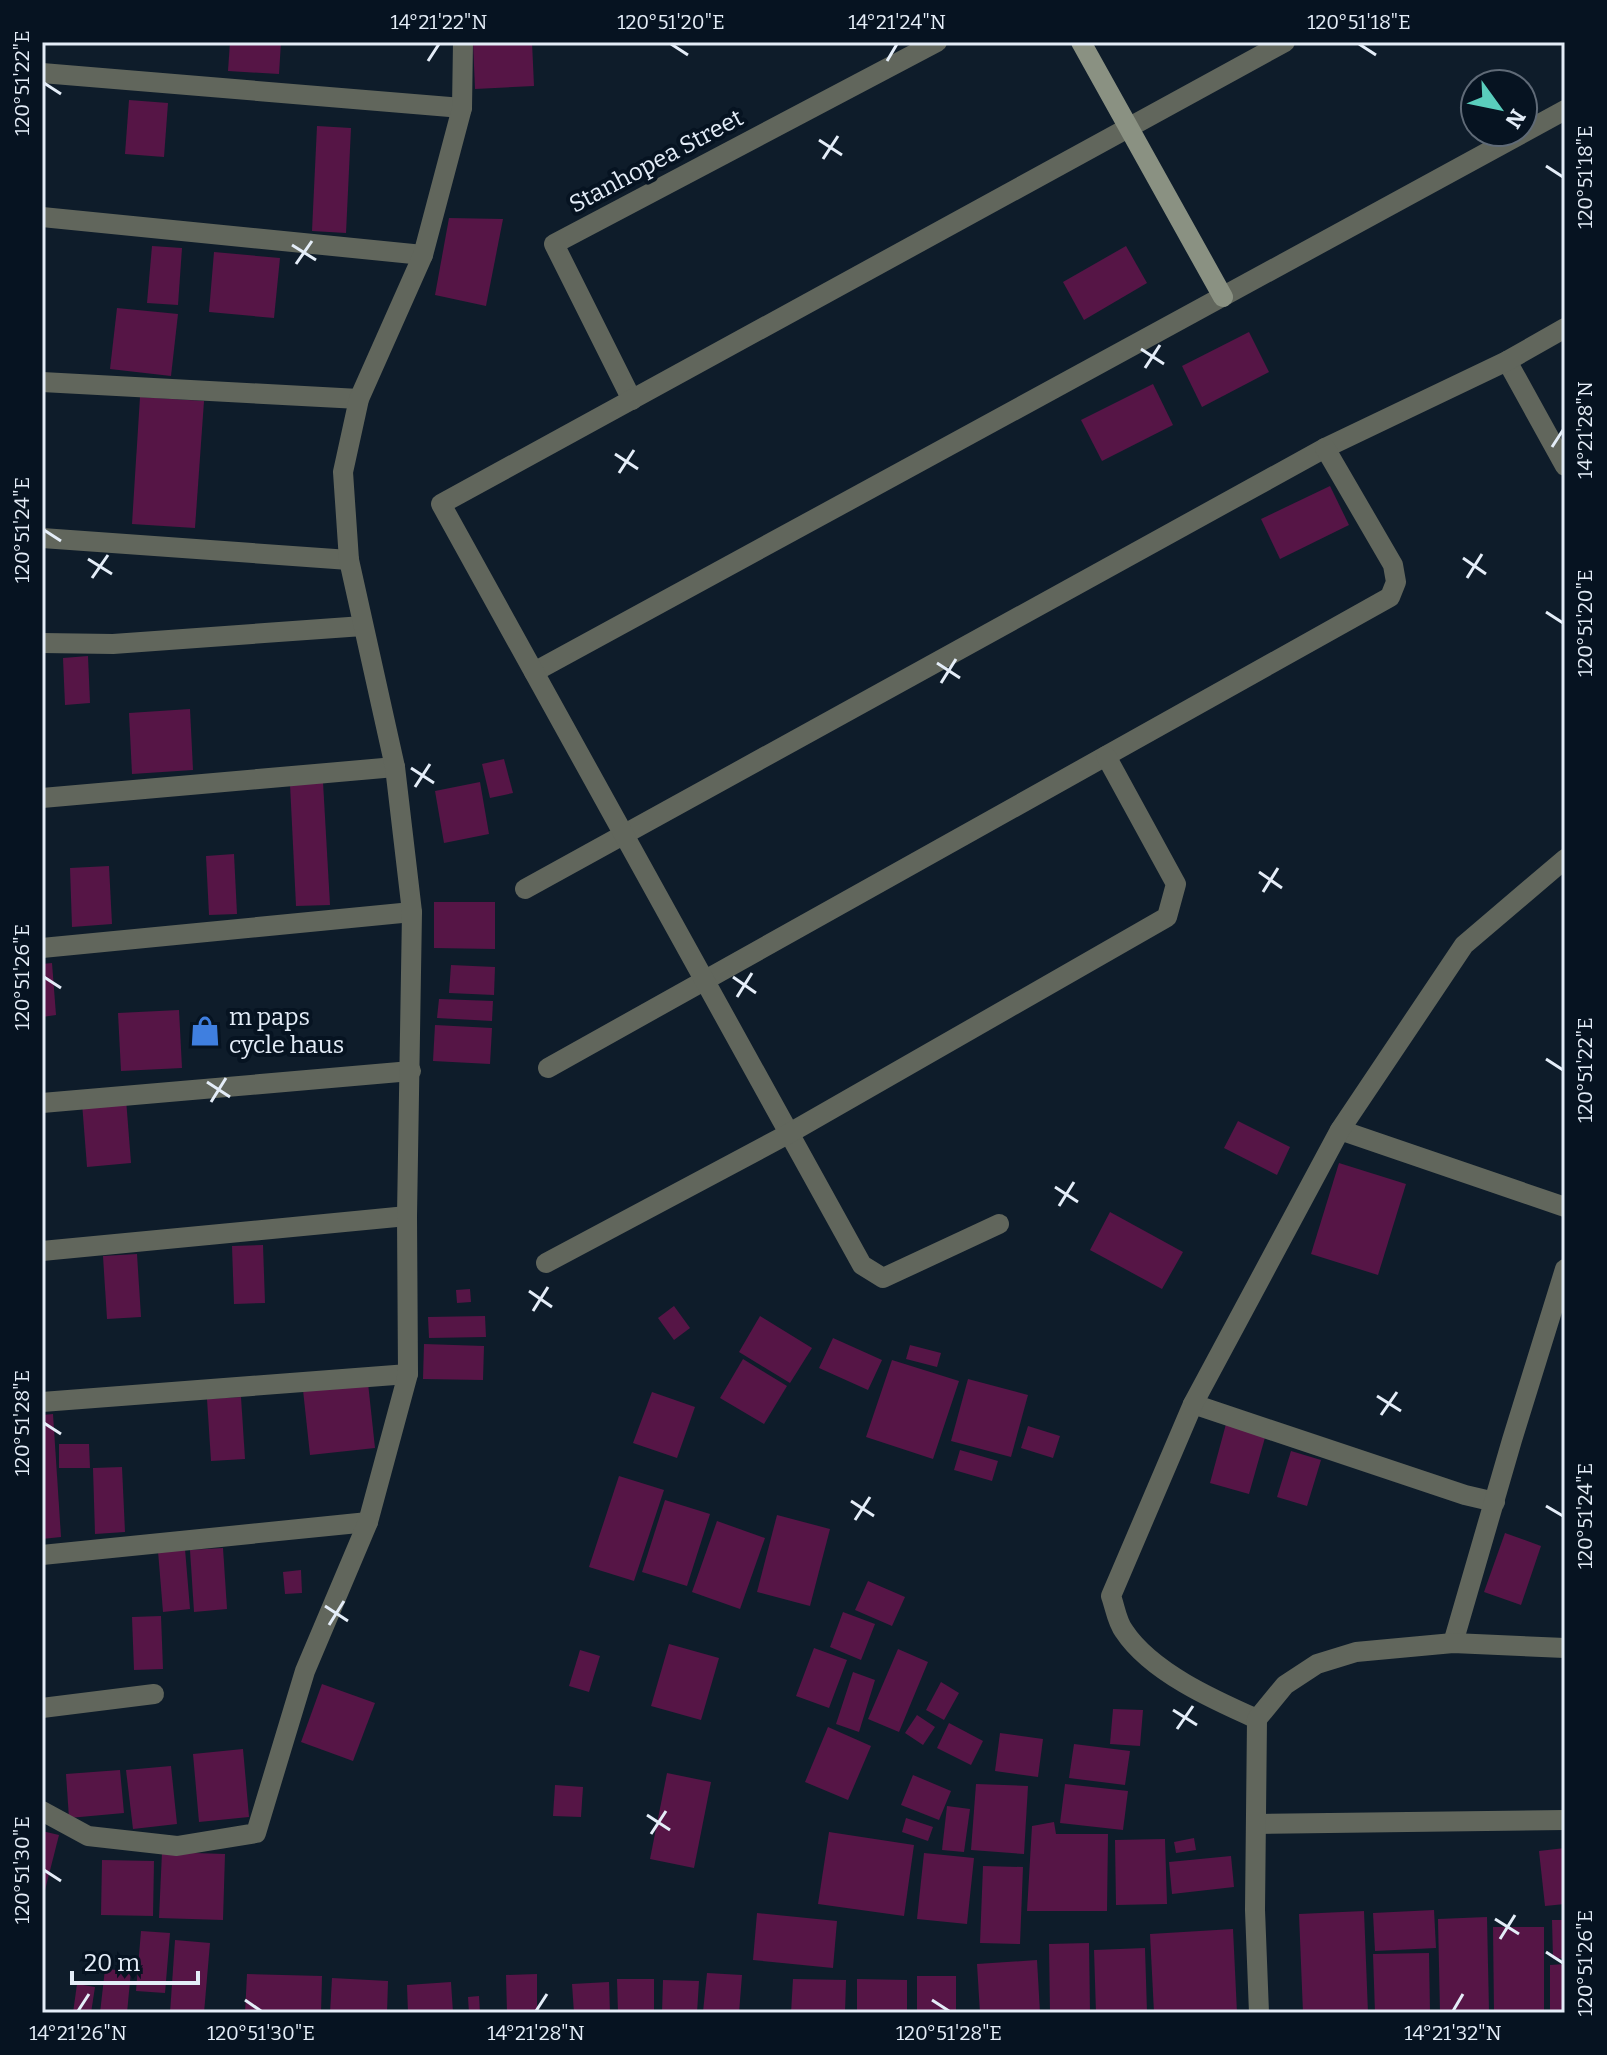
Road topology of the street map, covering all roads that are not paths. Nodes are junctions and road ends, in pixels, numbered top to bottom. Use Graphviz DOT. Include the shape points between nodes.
graph roads {
  1 [pos="463,42"];
  2 [pos="937,42"];
  3 [pos="1081,42"];
  4 [pos="1285,42"];
  5 [pos="42,73"];
  6 [pos="462,108"];
  7 [pos="1565,110"];
  8 [pos="1129,129"];
  9 [pos="42,217"];
  10 [pos="423,255"];
  11 [pos="1223,297"];
  12 [pos="1565,328"];
  13 [pos="1507,361"];
  14 [pos="42,382"];
  15 [pos="359,399"];
  16 [pos="632,400"];
  17 [pos="1325,448"];
  18 [pos="1565,466"];
  19 [pos="42,538"];
  20 [pos="349,560"];
  21 [pos="363,626"];
  22 [pos="42,643"];
  23 [pos="534,672"];
  24 [pos="1106,756"];
  25 [pos="395,767"];
  26 [pos="42,798"];
  27 [pos="623,835"];
  28 [pos="1562,865"];
  29 [pos="525,889"];
  30 [pos="412,912"];
  31 [pos="42,948"];
  32 [pos="704,981"];
  33 [pos="548,1068"];
  34 [pos="411,1071"];
  35 [pos="42,1103"];
  36 [pos="1340,1130"];
  37 [pos="788,1134"];
  38 [pos="1565,1207"];
  39 [pos="407,1216"];
  40 [pos="999,1224"];
  41 [pos="42,1251"];
  42 [pos="546,1263"];
  43 [pos="1565,1269"];
  44 [pos="408,1374"];
  45 [pos="42,1402"];
  46 [pos="1193,1404"];
  47 [pos="1495,1502"];
  48 [pos="368,1522"];
  49 [pos="42,1555"];
  50 [pos="1453,1643"];
  51 [pos="1565,1648"];
  52 [pos="154,1694"];
  53 [pos="42,1708"];
  54 [pos="1257,1719"];
  55 [pos="42,1811"];
  56 [pos="1565,1820"];
  57 [pos="1257,1824"];
  58 [pos="1259,2013"];
  1 -- 6 [label="street"];
  2 -- 16 [label="street, Stanhopea Street" via="554,244"];
  3 -- 8 [label="street"];
  4 -- 8 [label="street"];
  5 -- 6 [label="street"];
  6 -- 10 [label="street"];
  7 -- 11 [label="street"];
  8 -- 11 [label="street"];
  8 -- 16 [label="street"];
  9 -- 10 [label="street"];
  10 -- 15 [label="street"];
  11 -- 23 [label="street"];
  12 -- 13 [label="street"];
  13 -- 17 [label="street"];
  13 -- 18 [label="street"];
  14 -- 15 [label="street"];
  15 -- 20 [label="street" via="343,472"];
  16 -- 23 [label="street" via="441,504"];
  17 -- 24 [label="street" via="1393,565 1396,582 1390,597"];
  17 -- 27 [label="street"];
  19 -- 20 [label="street"];
  20 -- 21 [label="street"];
  21 -- 22 [label="street" via="113,644"];
  21 -- 25 [label="street"];
  23 -- 27 [label="street"];
  24 -- 32 [label="street"];
  24 -- 37 [label="street" via="1176,884 1167,917"];
  25 -- 26 [label="street"];
  25 -- 30 [label="street"];
  27 -- 29 [label="street"];
  27 -- 32 [label="street"];
  28 -- 36 [label="street" via="1464,945"];
  30 -- 31 [label="street"];
  30 -- 34 [label="street"];
  32 -- 33 [label="street"];
  32 -- 37 [label="street"];
  34 -- 35 [label="street"];
  34 -- 39 [label="street"];
  36 -- 38 [label="street"];
  36 -- 46 [label="street"];
  37 -- 40 [label="street" via="862,1265 883,1278"];
  37 -- 42 [label="street"];
  39 -- 41 [label="street"];
  39 -- 44 [label="street"];
  43 -- 47 [label="street"];
  44 -- 45 [label="street"];
  44 -- 48 [label="street"];
  46 -- 47 [label="street"];
  46 -- 54 [label="street" via="1111,1596 1123,1631 1150,1658 1196,1692"];
  47 -- 50 [label="street"];
  48 -- 49 [label="street"];
  48 -- 55 [label="street" via="305,1671 256,1833 177,1846 88,1836"];
  50 -- 51 [label="street"];
  50 -- 54 [label="street" via="1356,1652 1317,1664 1285,1685"];
  52 -- 53 [label="street"];
  54 -- 57 [label="street"];
  56 -- 57 [label="street"];
  57 -- 58 [label="street"];
}
